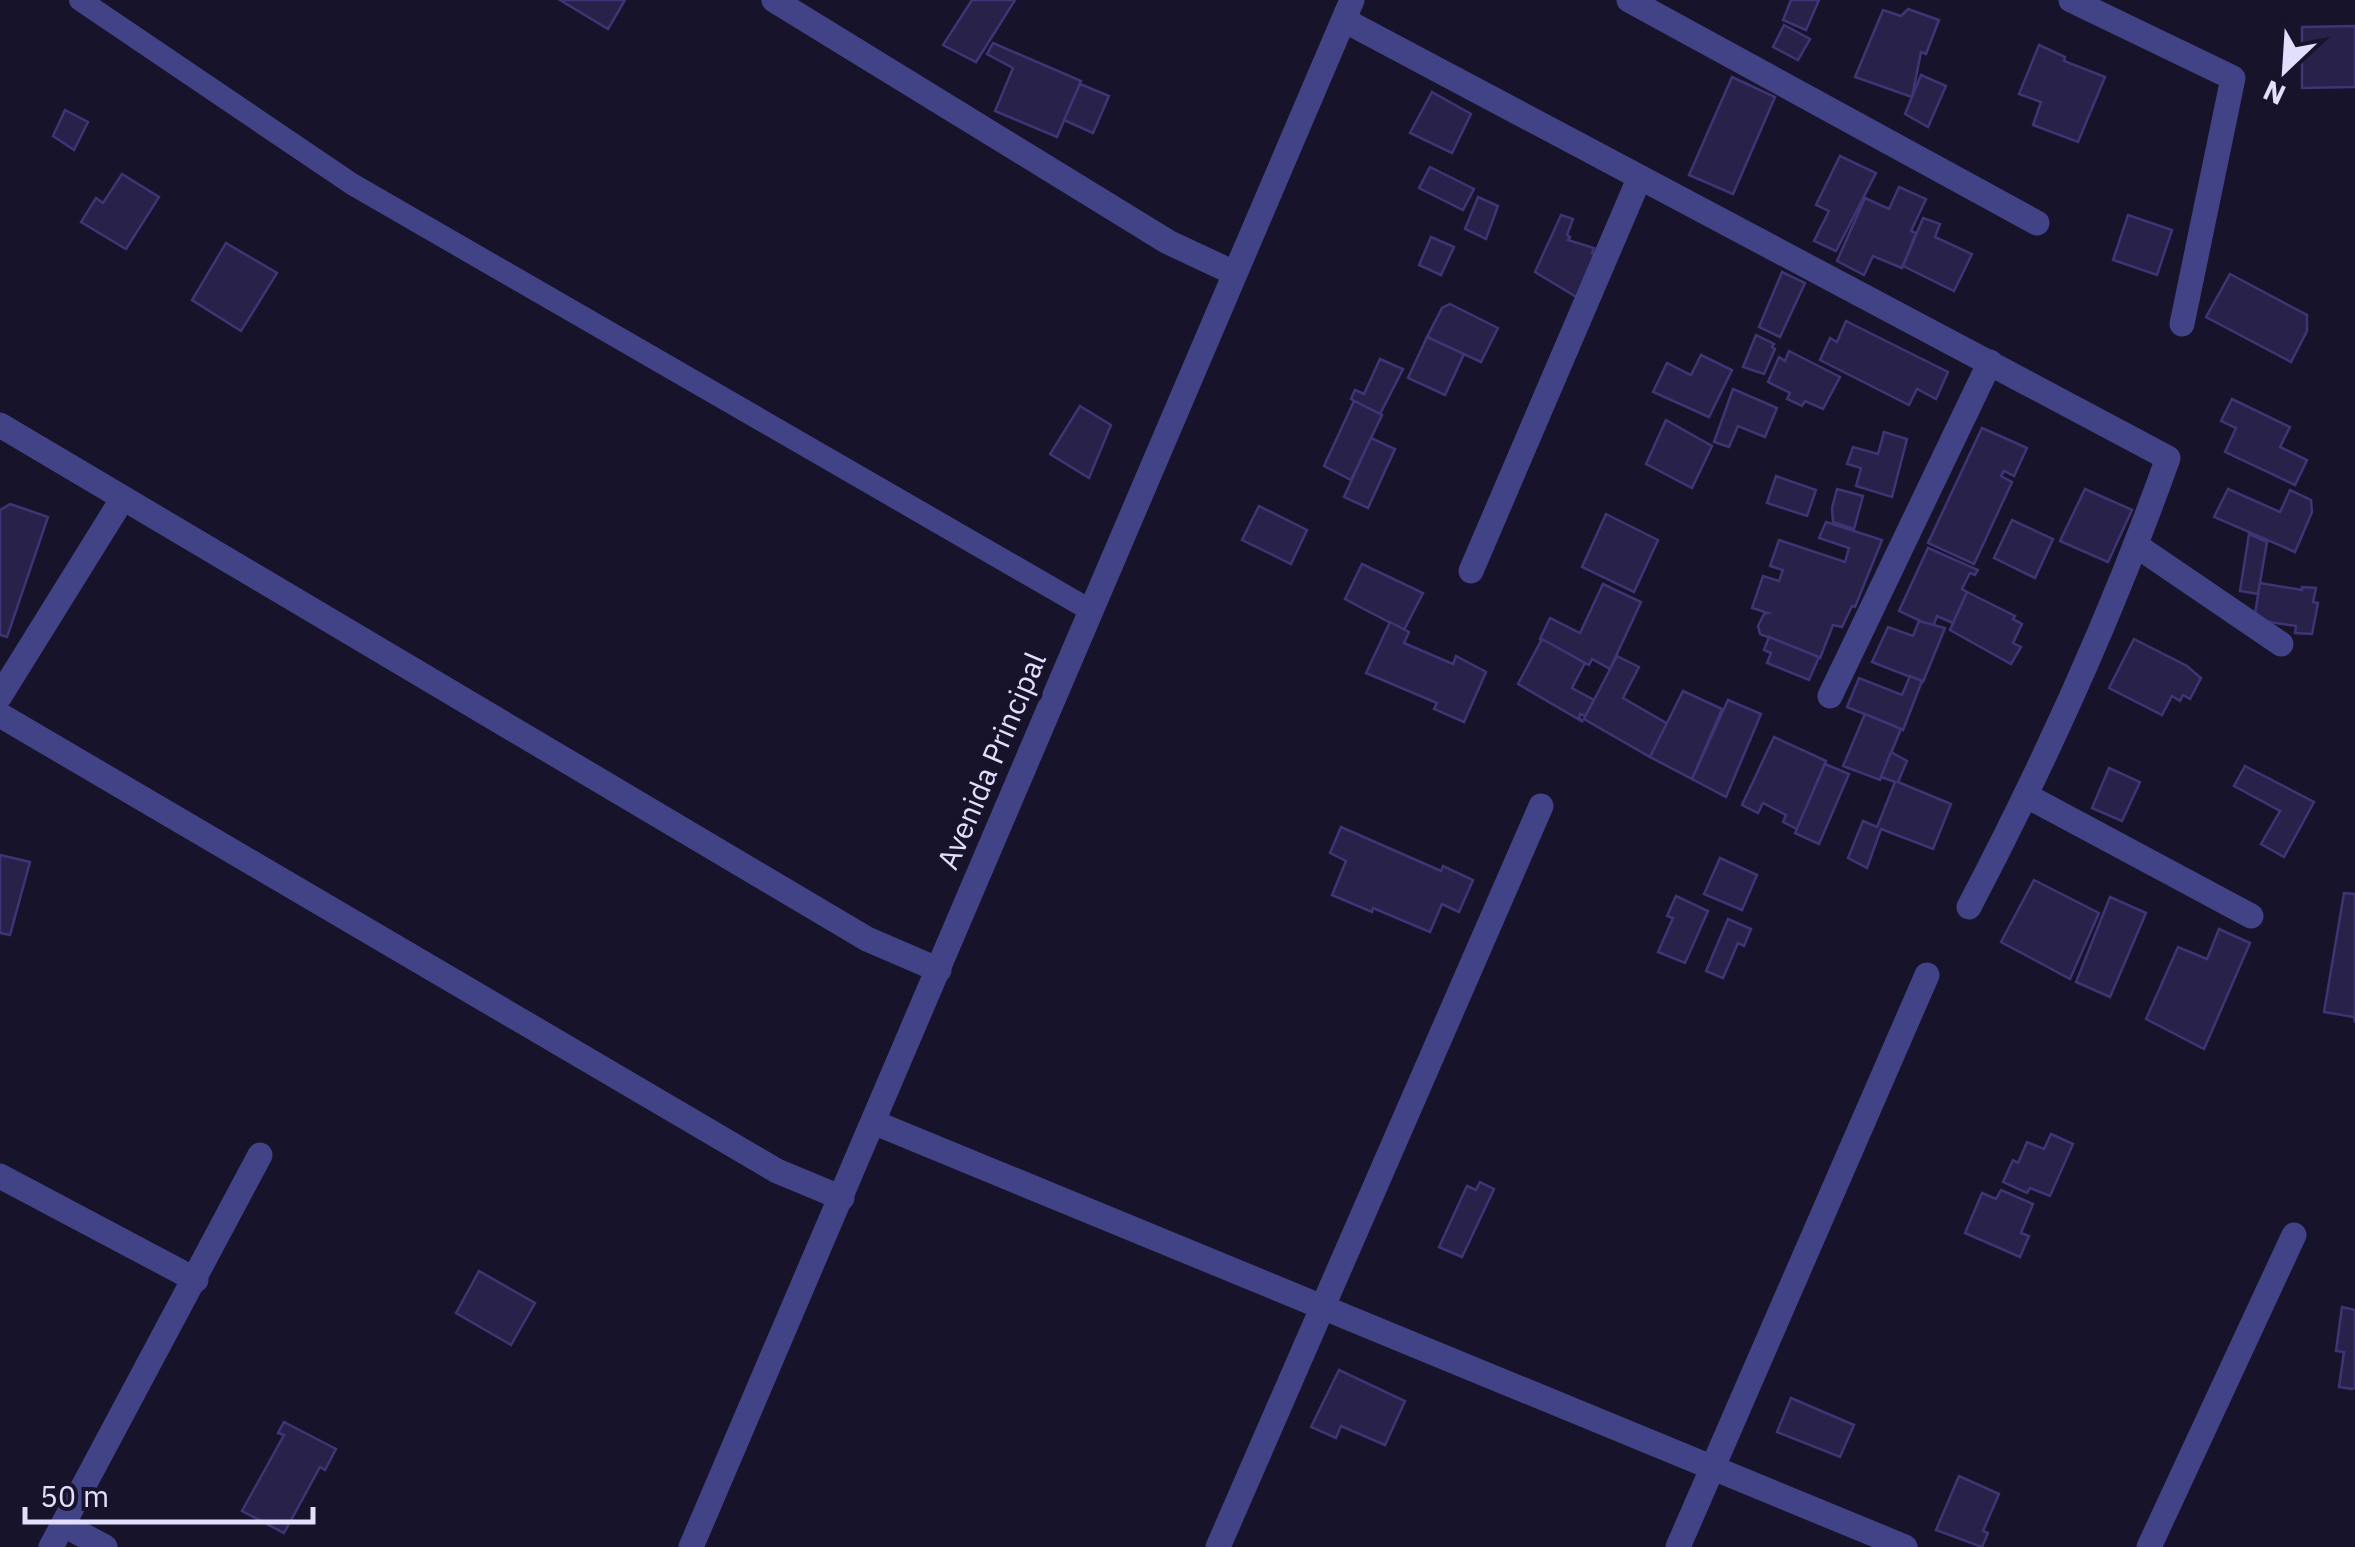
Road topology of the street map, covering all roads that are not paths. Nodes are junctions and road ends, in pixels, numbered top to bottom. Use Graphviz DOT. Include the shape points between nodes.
graph roads {
  1 [pos="80,0"];
  2 [pos="774,0"];
  3 [pos="1629,0"];
  4 [pos="2071,0"];
  5 [pos="1348,10"];
  6 [pos="1639,179"];
  7 [pos="2036,224"];
  8 [pos="1234,273"];
  9 [pos="2182,324"];
  10 [pos="1990,362"];
  11 [pos="0,425"];
  12 [pos="123,498"];
  13 [pos="2137,546"];
  14 [pos="1471,571"];
  15 [pos="1090,610"];
  16 [pos="2281,644"];
  17 [pos="0,696"];
  18 [pos="1830,696"];
  19 [pos="0,715"];
  20 [pos="2027,796"];
  21 [pos="1540,806"];
  22 [pos="1969,907"];
  23 [pos="2251,916"];
  24 [pos="939,970"];
  25 [pos="1927,975"];
  26 [pos="873,1122"];
  27 [pos="260,1155"];
  28 [pos="0,1176"];
  29 [pos="842,1198"];
  30 [pos="2294,1235"];
  31 [pos="196,1280"];
  32 [pos="1320,1306"];
  33 [pos="1712,1468"];
  34 [pos="57,1536"];
  35 [pos="104,1547"];
  36 [pos="691,1547"];
  37 [pos="1218,1547"];
  38 [pos="1678,1547"];
  39 [pos="1905,1547"];
  40 [pos="2149,1547"];
  1 -- 15 [label="lane" via="352,184"];
  2 -- 8 [label="street" via="1168,242"];
  3 -- 7 [label="street"];
  4 -- 9 [label="street" via="2233,78"];
  5 -- 6 [label="street"];
  5 -- 8 [label="street, Avenida Principal"];
  6 -- 10 [label="street"];
  6 -- 14 [label="street"];
  8 -- 15 [label="street, Avenida Principal"];
  10 -- 13 [label="street" via="2168,458"];
  10 -- 18 [label="street"];
  11 -- 12 [label="street"];
  12 -- 17 [label="street"];
  12 -- 24 [label="street" via="867,939"];
  13 -- 16 [label="street"];
  13 -- 20 [label="street"];
  15 -- 24 [label="street, Avenida Principal"];
  19 -- 29 [label="street" via="760,1161"];
  20 -- 22 [label="street"];
  20 -- 23 [label="street"];
  21 -- 32 [label="street"];
  24 -- 26 [label="street, Avenida Principal"];
  25 -- 33 [label="street"];
  26 -- 29 [label="street, Avenida Principal"];
  26 -- 32 [label="street"];
  27 -- 31 [label="street"];
  28 -- 31 [label="street"];
  29 -- 36 [label="street, Avenida Principal"];
  30 -- 40 [label="street"];
  31 -- 34 [label="street"];
  32 -- 33 [label="street"];
  32 -- 37 [label="street"];
  33 -- 38 [label="street"];
  33 -- 39 [label="street"];
  34 -- 35 [label="street"];
}
